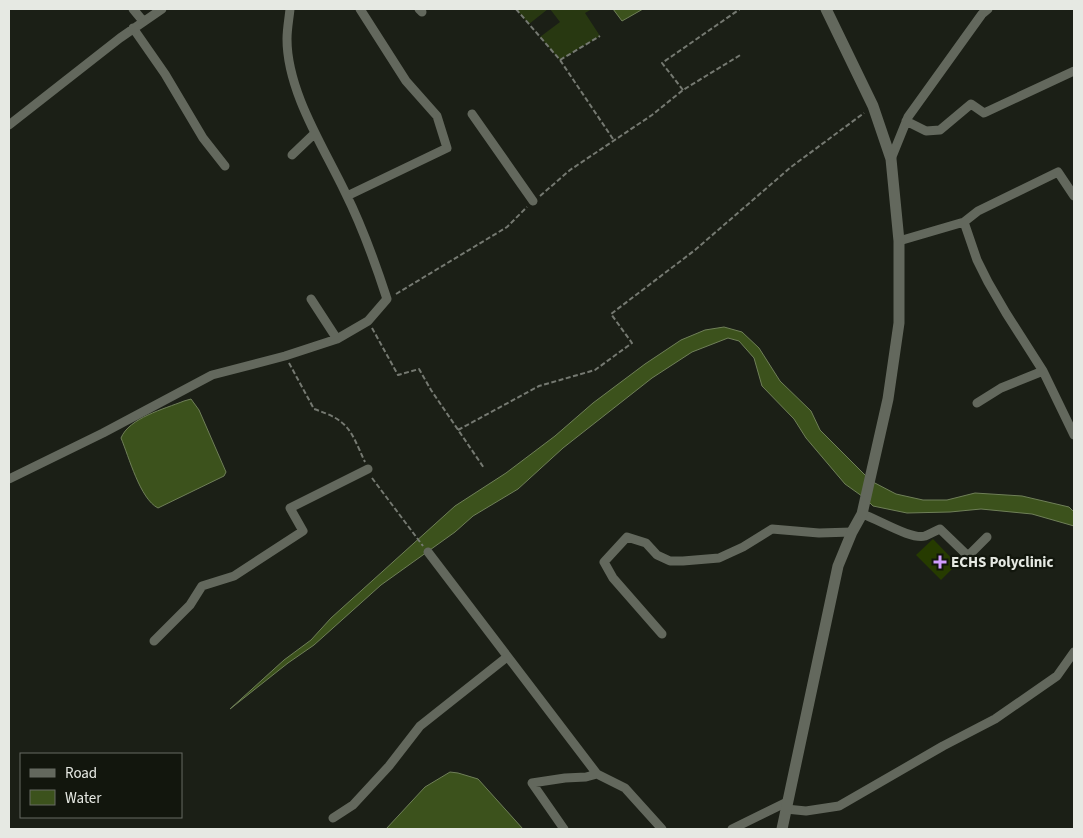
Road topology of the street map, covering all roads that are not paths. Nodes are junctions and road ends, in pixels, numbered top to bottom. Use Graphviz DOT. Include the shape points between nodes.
graph roads {
  1 [pos="133,9"];
  2 [pos="162,9"];
  3 [pos="290,9"];
  4 [pos="360,9"];
  5 [pos="826,9"];
  6 [pos="988,9"];
  7 [pos="144,21"];
  8 [pos="133,28"];
  9 [pos="1074,71"];
  10 [pos="472,114"];
  11 [pos="906,121"];
  12 [pos="9,125"];
  13 [pos="315,133"];
  14 [pos="292,154"];
  15 [pos="891,159"];
  16 [pos="225,166"];
  17 [pos="347,196"];
  18 [pos="1074,196"];
  19 [pos="533,201"];
  20 [pos="964,222"];
  21 [pos="899,241"];
  22 [pos="311,299"];
  23 [pos="337,339"];
  24 [pos="1043,371"];
  25 [pos="977,403"];
  26 [pos="1074,435"];
  27 [pos="368,469"];
  28 [pos="9,479"];
  29 [pos="862,514"];
  30 [pos="852,532"];
  31 [pos="987,537"];
  32 [pos="428,552"];
  33 [pos="662,634"];
  34 [pos="154,640"];
  35 [pos="1074,652"];
  36 [pos="507,657"];
  37 [pos="597,774"];
  38 [pos="786,806"];
  39 [pos="333,818"];
  40 [pos="564,829"];
  41 [pos="662,829"];
  42 [pos="732,829"];
  43 [pos="782,829"];
  1 -- 7 [label="street"];
  2 -- 7 [label="street"];
  3 -- 13 [label="street" via="287,39 292,76"];
  4 -- 17 [label="street" via="406,81 437,116 448,148"];
  5 -- 15 [label="street" via="873,106"];
  6 -- 11 [label="street"];
  7 -- 8 [label="street"];
  8 -- 12 [label="street"];
  8 -- 16 [label="street"];
  9 -- 11 [label="street" via="984,113 970,104 940,130 926,131"];
  10 -- 19 [label="street"];
  11 -- 15 [label="street"];
  13 -- 14 [label="street"];
  13 -- 17 [label="street"];
  15 -- 21 [label="street"];
  17 -- 23 [label="street" via="387,299 368,321"];
  18 -- 20 [label="street" via="1058,172 978,211"];
  20 -- 21 [label="street"];
  20 -- 24 [label="street" via="988,282"];
  21 -- 29 [label="street" via="899,323 888,400"];
  22 -- 23 [label="street"];
  23 -- 28 [label="street" via="212,375"];
  24 -- 25 [label="street" via="1001,388"];
  24 -- 26 [label="street"];
  27 -- 34 [label="street" via="290,508 303,531 234,576 202,586 190,605"];
  29 -- 30 [label="street"];
  29 -- 31 [label="street" via="910,536 924,536 940,528 968,556"];
  30 -- 33 [label="street" via="772,529 719,558 683,561 657,556 646,543 627,537 604,562 613,578"];
  30 -- 38 [label="street" via="838,566"];
  32 -- 36 [label="street"];
  35 -- 38 [label="street" via="1057,676 995,719 839,806 806,811"];
  36 -- 37 [label="street"];
  36 -- 39 [label="street" via="420,726 353,805"];
  37 -- 40 [label="street" via="532,783"];
  37 -- 41 [label="street" via="625,788"];
  38 -- 42 [label="street"];
  38 -- 43 [label="street"];
}
